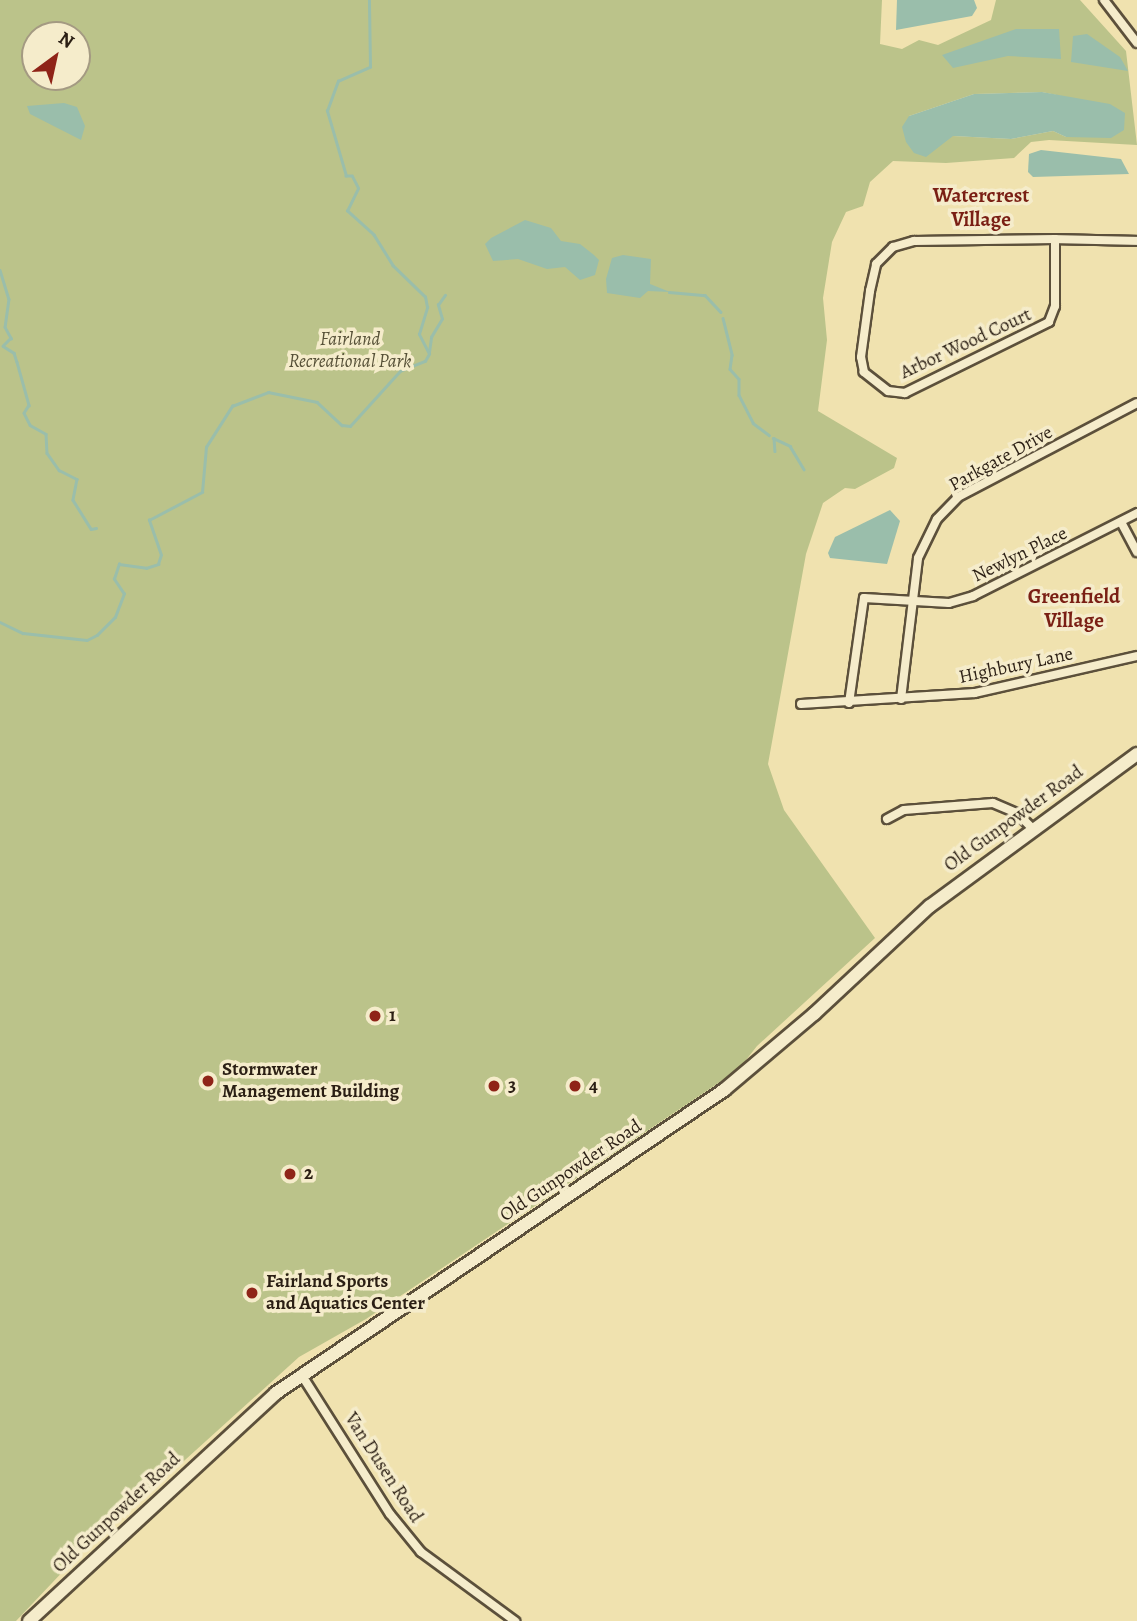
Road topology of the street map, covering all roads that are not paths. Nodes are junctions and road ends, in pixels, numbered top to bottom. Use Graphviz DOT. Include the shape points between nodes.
graph roads {
  1 [pos="1104,0"];
  2 [pos="1137,43"];
  3 [pos="1055,239"];
  4 [pos="1137,240"];
  5 [pos="1137,402"];
  6 [pos="1137,513"];
  7 [pos="1121,522"];
  8 [pos="1137,552"];
  9 [pos="912,603"];
  10 [pos="1137,656"];
  11 [pos="901,699"];
  12 [pos="849,703"];
  13 [pos="801,704"];
  14 [pos="1137,754"];
  15 [pos="887,819"];
  16 [pos="1032,828"];
  17 [pos="301,1374"];
  18 [pos="29,1621"];
  19 [pos="515,1621"];
  1 -- 2 [label="street"];
  3 -- 3 [label="street, Arbor Wood Court" via="1055,298 1049,322 905,393 880,387 864,372 861,357 876,264 893,247 914,241"];
  3 -- 4 [label="street, Arbor Wood Court"];
  5 -- 9 [label="street, Parkgate Drive" via="958,498 923,542"];
  6 -- 7 [label="street, Newlyn Place"];
  7 -- 8 [label="street"];
  7 -- 9 [label="street, Newlyn Place" via="973,596 949,603"];
  9 -- 11 [label="street, Parkgate Drive"];
  9 -- 12 [label="street, Newlyn Place" via="864,598"];
  10 -- 11 [label="street, Highbury Lane" via="975,694"];
  11 -- 12 [label="street, Highbury Lane"];
  12 -- 13 [label="street, Highbury Lane"];
  14 -- 16 [label="main road, Old Gunpowder Road"];
  15 -- 16 [label="street" via="904,810 993,803 1017,813"];
  16 -- 17 [label="main road, Old Gunpowder Road" via="930,906 724,1090"];
  17 -- 18 [label="main road, Old Gunpowder Road"];
  17 -- 19 [label="street, Van Dusen Road" via="390,1514 421,1552"];
}
